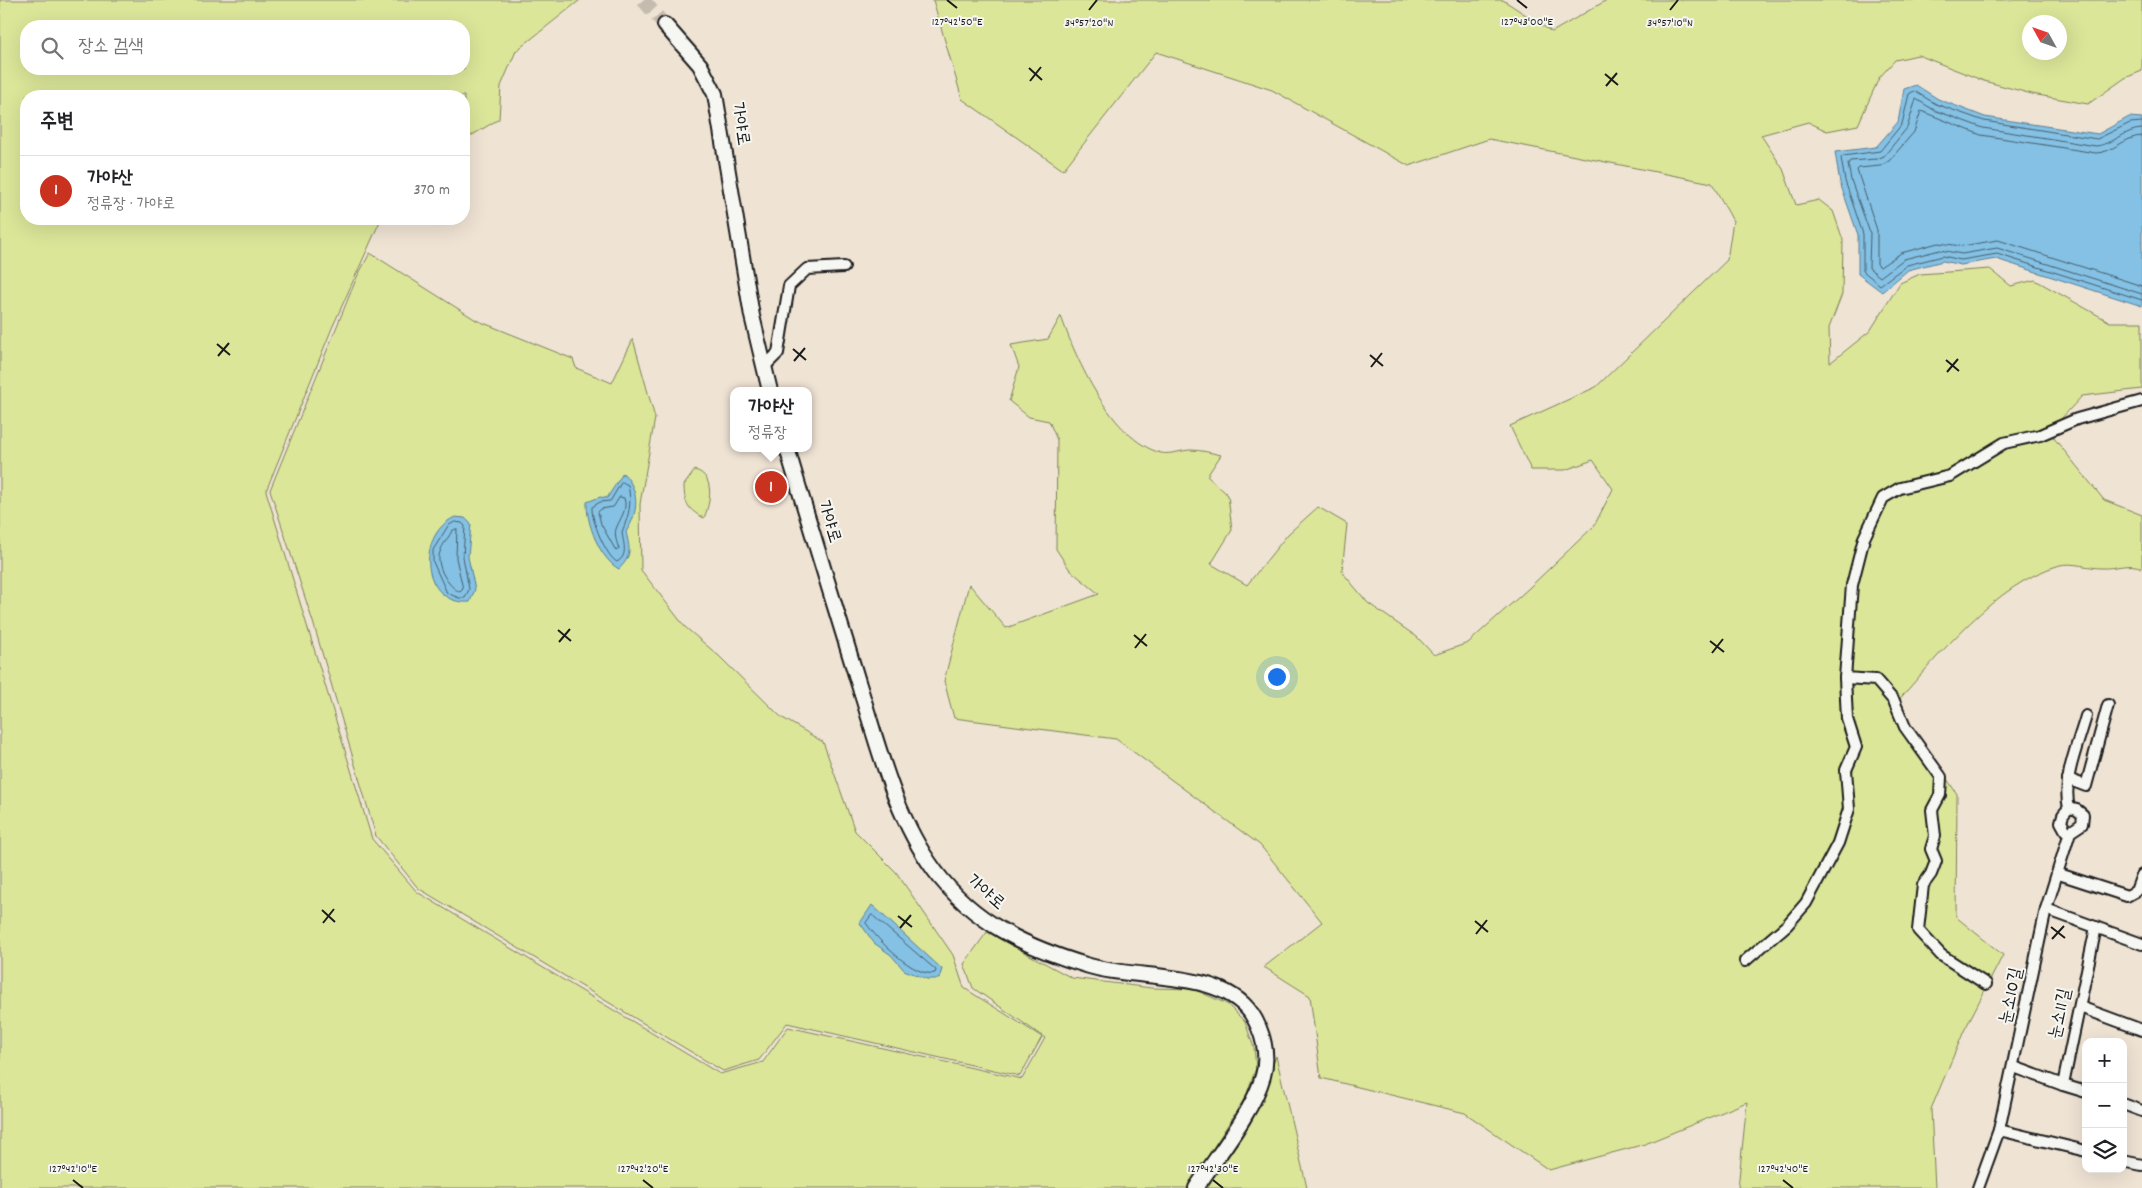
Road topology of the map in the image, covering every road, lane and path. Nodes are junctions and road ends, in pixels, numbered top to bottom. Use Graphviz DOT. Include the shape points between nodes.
graph roads {
  1 [pos="665,25"];
  2 [pos="844,267"];
  3 [pos="763,368"];
  4 [pos="769,387"];
  5 [pos="2142,401"];
  6 [pos="788,452"];
  7 [pos="1845,678"];
  8 [pos="2108,705"];
  9 [pos="2086,716"];
  10 [pos="2068,779"];
  11 [pos="2069,808"];
  12 [pos="2070,832"];
  13 [pos="2059,874"];
  14 [pos="2142,875"];
  15 [pos="2046,909"];
  16 [pos="2096,927"];
  17 [pos="2142,944"];
  18 [pos="1745,961"];
  19 [pos="1986,984"];
  20 [pos="2080,1007"];
  21 [pos="2142,1030"];
  22 [pos="2014,1067"];
  23 [pos="2063,1085"];
  24 [pos="2082,1091"];
  25 [pos="2127,1105"];
  26 [pos="2142,1111"];
  27 [pos="1999,1130"];
  28 [pos="2082,1150"];
  29 [pos="2127,1161"];
  30 [pos="2142,1165"];
  31 [pos="1196,1188"];
  32 [pos="1978,1188"];
  1 -- 3 [label="street, 가야로" via="700,65 715,94"];
  2 -- 3 [label="street" via="806,269 789,286 778,353"];
  3 -- 4 [label="street, 가야로"];
  5 -- 7 [label="street" via="2077,419 2040,435 2004,443 1950,476 1900,488 1883,498 1864,538 1852,585"];
  6 -- 31 [label="street, 가야로" via="884,765 905,822 936,872 978,913 1018,941 1093,968 1187,979 1218,987 1250,1012 1265,1048 1264,1075 1254,1100"];
  7 -- 18 [label="street" via="1847,719 1856,748 1846,770 1848,809 1838,843 1806,903"];
  7 -- 19 [label="street" via="1876,680 1894,701 1905,727 1941,777 1940,795 1932,810 1936,836 1931,849 1936,861 1923,885 1918,930 1940,955"];
  8 -- 10 [label="street" via="2086,786"];
  9 -- 10 [label="street"];
  10 -- 11 [label="street" via="2066,797"];
  11 -- 12 [label="street" via="2061,822"];
  11 -- 12 [label="street" via="2083,815 2082,824"];
  12 -- 13 [label="street, 눈소10길"];
  13 -- 14 [label="street" via="2127,896 2136,891"];
  13 -- 15 [label="street, 눈소10길"];
  15 -- 16 [label="street"];
  15 -- 22 [label="street, 눈소10길"];
  16 -- 17 [label="street"];
  16 -- 20 [label="street, 눈소11길"];
  20 -- 21 [label="street"];
  20 -- 23 [label="street, 눈소11길"];
  22 -- 23 [label="street"];
  22 -- 27 [label="street, 눈소10길"];
  23 -- 24 [label="street"];
  25 -- 26 [label="street"];
  27 -- 28 [label="street"];
  27 -- 32 [label="street, 눈소10길"];
  29 -- 30 [label="street"];
}
